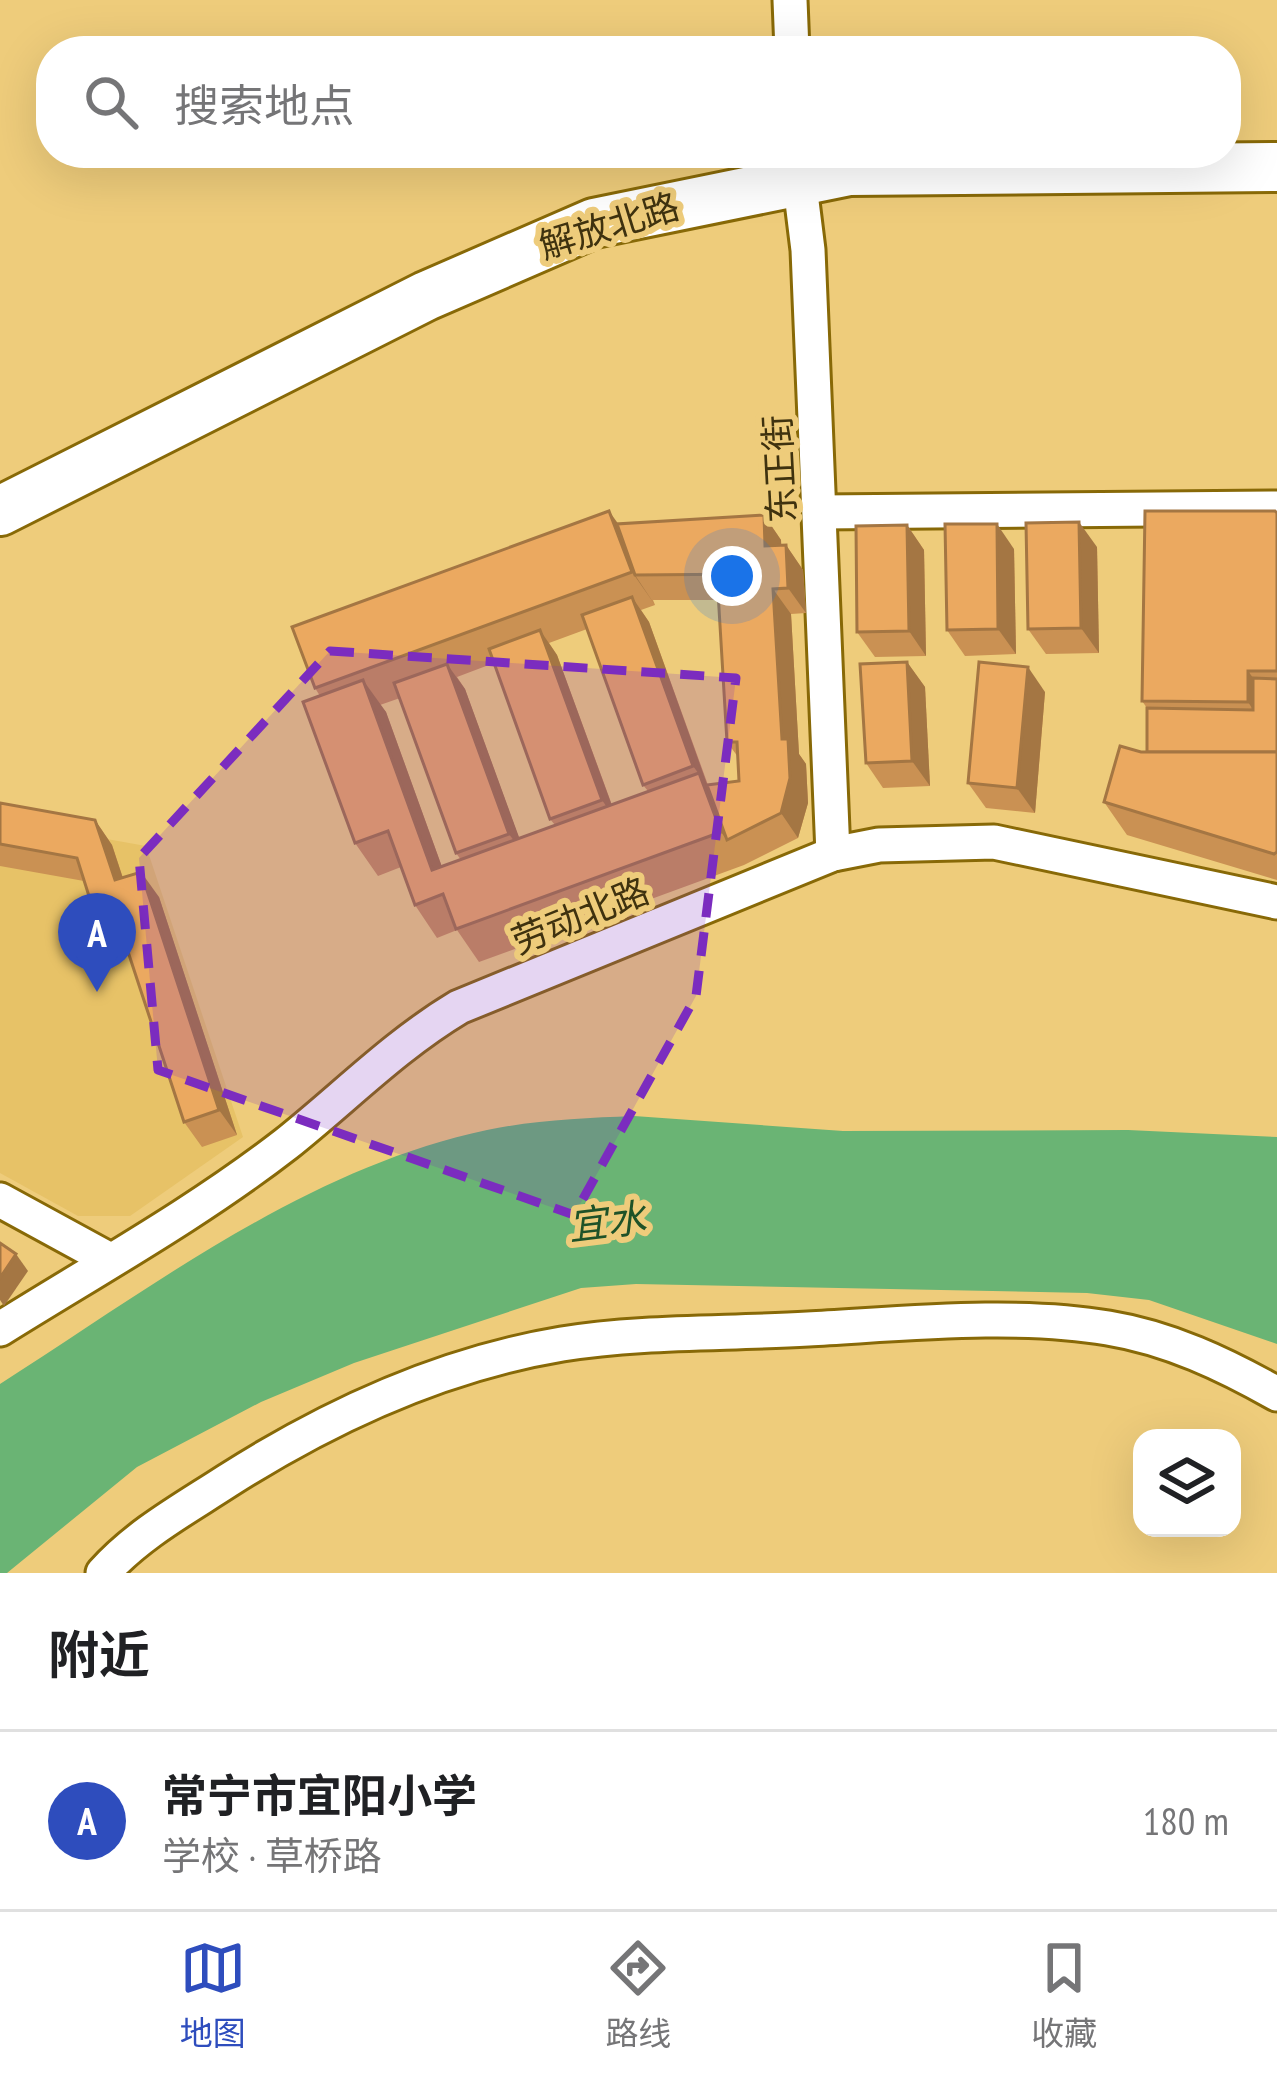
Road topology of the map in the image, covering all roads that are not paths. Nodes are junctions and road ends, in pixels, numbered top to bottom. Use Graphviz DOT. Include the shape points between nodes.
graph roads {
  1 [pos="790,0"];
  2 [pos="791,36"];
  3 [pos="1241,167"];
  4 [pos="1277,167"];
  5 [pos="790,168"];
  6 [pos="797,168"];
  7 [pos="818,168"];
  8 [pos="935,168"];
  9 [pos="1277,508"];
  10 [pos="0,511"];
  11 [pos="820,512"];
  12 [pos="833,854"];
  13 [pos="1277,902"];
  14 [pos="0,1200"];
  15 [pos="110,1260"];
  16 [pos="0,1329"];
  17 [pos="1277,1394"];
  18 [pos="104,1573"];
  1 -- 2 [label="street"];
  3 -- 4 [label="street, 解放北路"];
  5 -- 10 [label="street, 解放北路" via="544,241"];
  6 -- 11 [label="street, 东正街"];
  7 -- 8 [label="street, 解放北路"];
  9 -- 11 [label="street"];
  11 -- 12 [label="street, 东正街"];
  12 -- 13 [label="street, 劳动北路" via="994,842"];
  12 -- 15 [label="street, 劳动北路" via="459,1006 404,1040 256,1166"];
  14 -- 15 [label="street"];
  15 -- 16 [label="street, 劳动北路"];
  17 -- 18 [label="street" via="1215,1359 1070,1324 564,1343 416,1382 356,1409 133,1542"];
}
